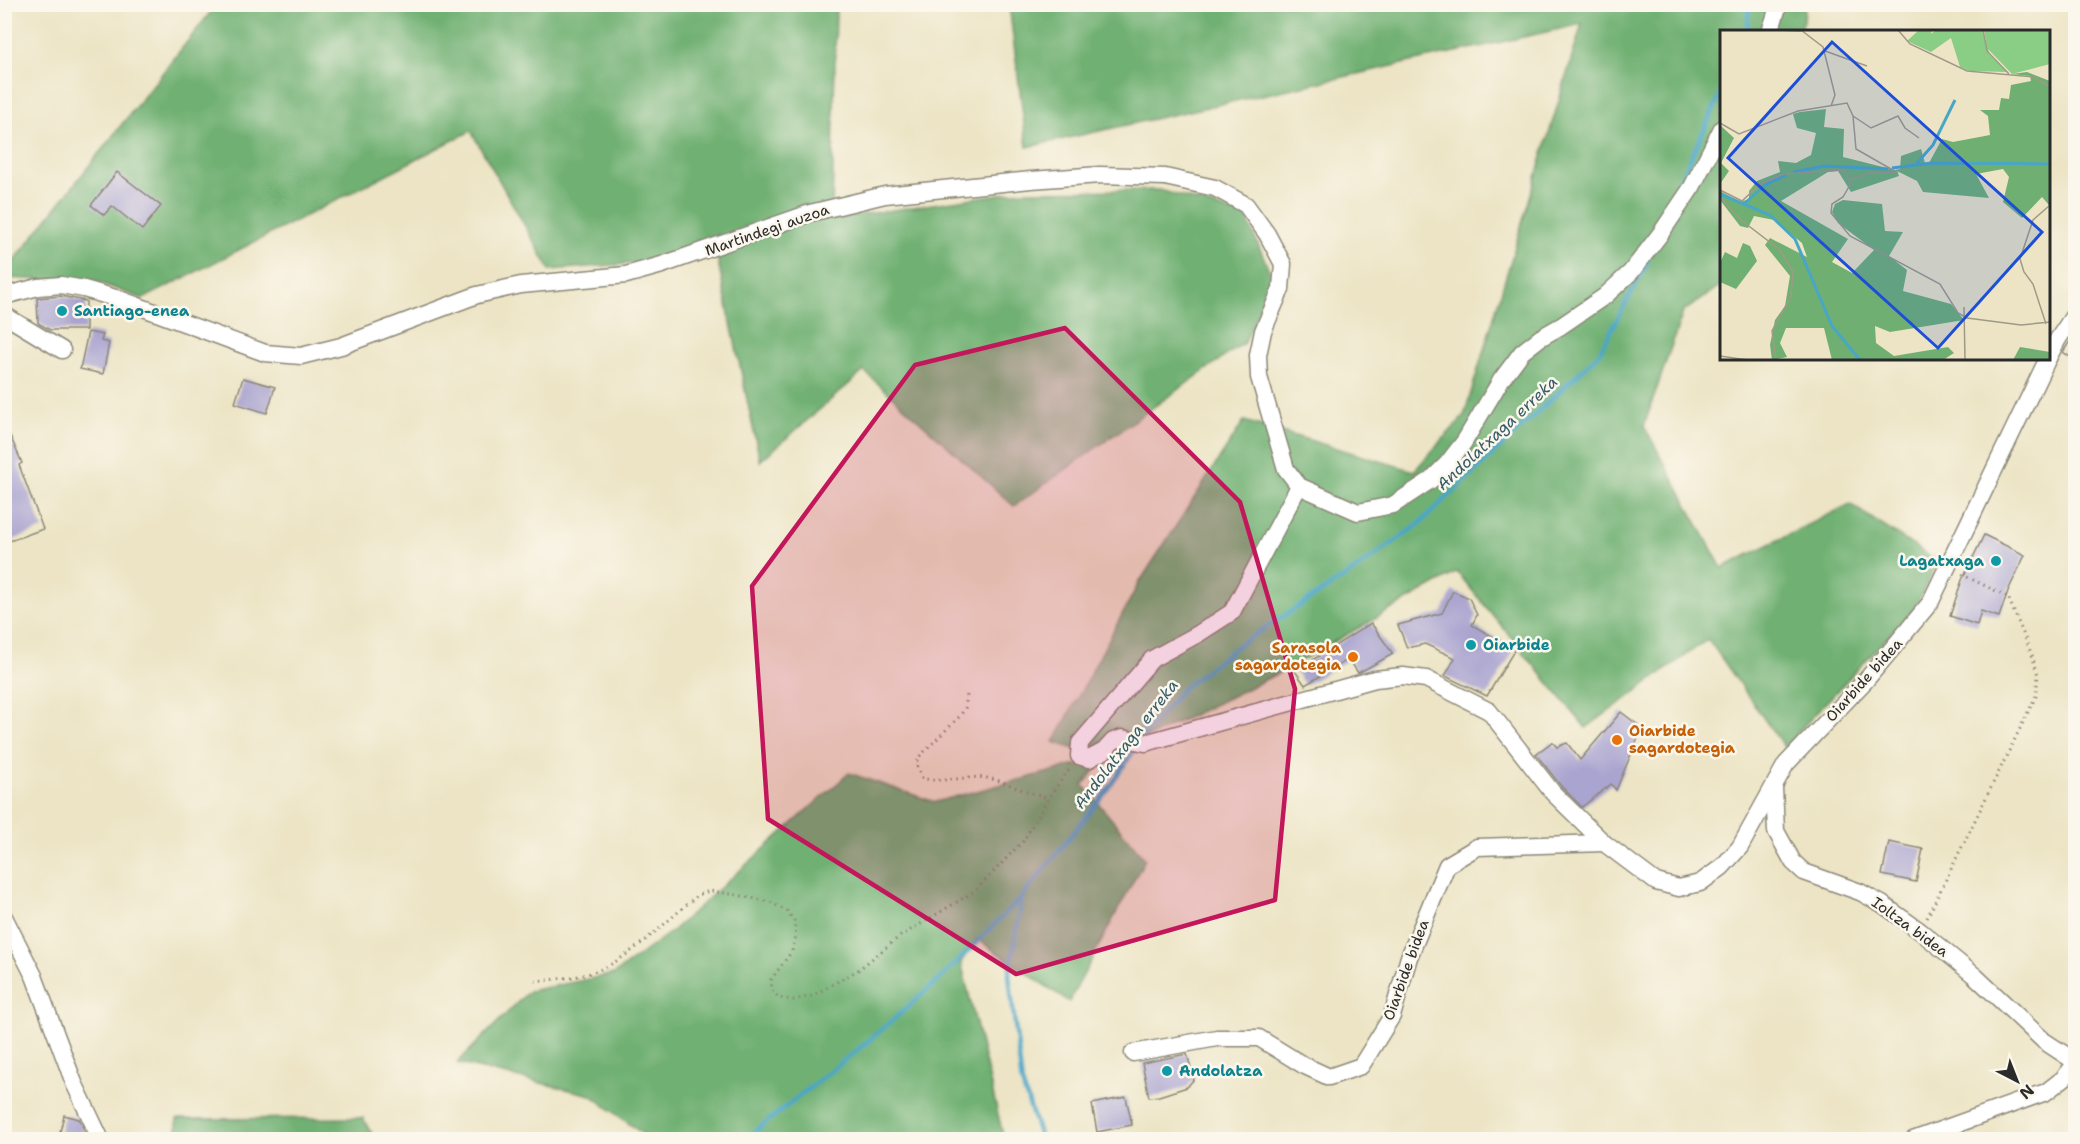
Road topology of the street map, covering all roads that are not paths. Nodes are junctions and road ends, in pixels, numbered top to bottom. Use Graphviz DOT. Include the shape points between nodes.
graph roads {
  1 [pos="1779,4"];
  2 [pos="1771,30"];
  3 [pos="1720,132"];
  4 [pos="4,296"];
  5 [pos="2076,312"];
  6 [pos="4,315"];
  7 [pos="62,350"];
  8 [pos="2050,354"];
  9 [pos="2047,360"];
  10 [pos="1299,486"];
  11 [pos="1774,787"];
  12 [pos="1604,843"];
  13 [pos="4,917"];
  14 [pos="1133,1053"];
  15 [pos="2076,1062"];
  16 [pos="101,1140"];
  17 [pos="1913,1140"];
  1 -- 2 [label="street"];
  3 -- 10 [label="street" via="1692,188 1631,272 1605,296 1522,352 1464,442 1431,480 1393,505 1358,512"];
  4 -- 10 [label="street, Martindegi auzoa" via="38,286 84,289 265,353 302,356 341,346 477,295 521,285 626,275 810,213 885,195 1100,175 1165,177 1215,188 1246,205 1283,264 1281,289 1263,331 1259,377 1286,468"];
  5 -- 8 [label="street, Oiarbide bidea"];
  6 -- 7 [label="street"];
  9 -- 11 [label="street, Oiarbide bidea" via="1930,603 1866,680 1786,764"];
  10 -- 12 [label="street, Oiarbide bidea" via="1232,612 1152,659 1080,743 1079,756 1089,759 1122,738 1137,742 1375,679 1426,679 1489,711 1553,793"];
  11 -- 12 [label="street, Oiarbide bidea" via="1740,848 1700,883 1679,888 1656,882"];
  11 -- 15 [label="street, Ioltza bidea" via="1776,831 1793,862 1804,872 1882,904 1975,976 2044,1041"];
  12 -- 14 [label="street, Oiarbide bidea" via="1477,847 1447,865 1409,957 1392,1016 1361,1066 1329,1077 1259,1038 1217,1038"];
  13 -- 16 [label="street" via="34,976 74,1083"];
  15 -- 17 [label="street, Ioltza bidea" via="2046,1092"];
}
